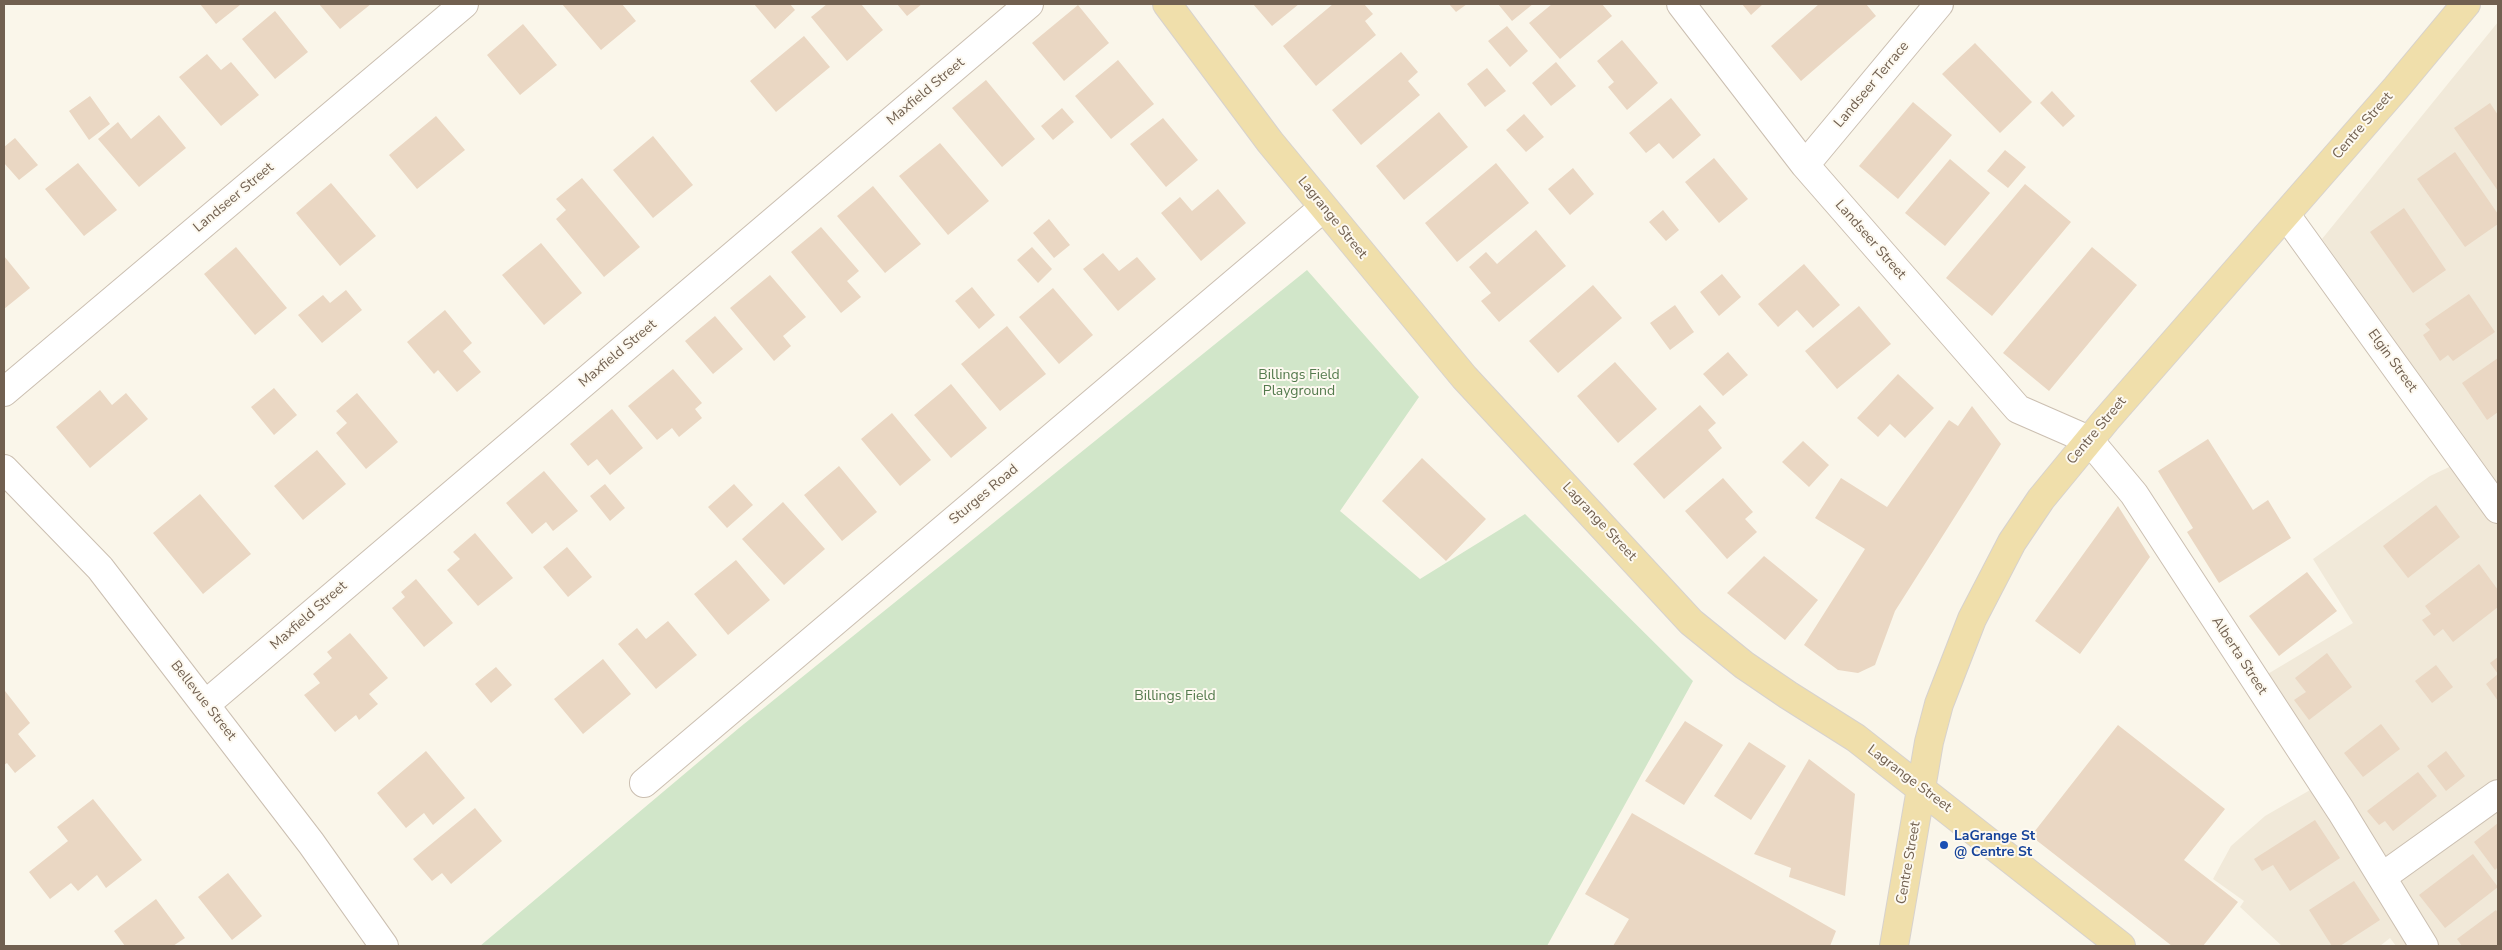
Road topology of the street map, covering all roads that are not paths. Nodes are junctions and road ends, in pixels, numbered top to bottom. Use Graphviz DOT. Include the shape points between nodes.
graph roads {
  1 [pos="464,4"];
  2 [pos="1029,4"];
  3 [pos="1168,4"];
  4 [pos="1681,4"];
  5 [pos="1939,4"];
  6 [pos="2466,4"];
  7 [pos="1805,165"];
  8 [pos="1323,208"];
  9 [pos="2286,215"];
  10 [pos="4,392"];
  11 [pos="2089,440"];
  12 [pos="4,469"];
  13 [pos="2498,509"];
  14 [pos="206,704"];
  15 [pos="644,783"];
  16 [pos="1922,788"];
  17 [pos="2498,794"];
  18 [pos="2382,877"];
  19 [pos="384,946"];
  20 [pos="1894,946"];
  21 [pos="2121,946"];
  22 [pos="2424,946"];
  1 -- 10 [label="street, Landseer Street"];
  2 -- 14 [label="street, Maxfield Street"];
  3 -- 8 [label="main road, Lagrange Street"];
  4 -- 7 [label="street, Landseer Street"];
  5 -- 7 [label="street, Landseer Terrace"];
  6 -- 9 [label="main road, Centre Street"];
  7 -- 11 [label="street, Landseer Street" via="2018,410"];
  8 -- 15 [label="street, Sturges Road"];
  8 -- 16 [label="main road, Lagrange Street" via="1464,377 1691,622 1744,665 1844,728"];
  9 -- 11 [label="main road, Centre Street"];
  9 -- 13 [label="street, Elgin Street"];
  11 -- 16 [label="main road, Centre Street" via="2041,499 1983,595 1939,704"];
  11 -- 18 [label="street, Alberta Street" via="2134,494 2167,541"];
  12 -- 14 [label="street, Bellevue Street" via="100,568"];
  14 -- 19 [label="street, Bellevue Street"];
  16 -- 20 [label="main road, Centre Street"];
  16 -- 21 [label="main road, Lagrange Street"];
  17 -- 18 [label="street"];
  18 -- 22 [label="street, Alberta Street"];
}
